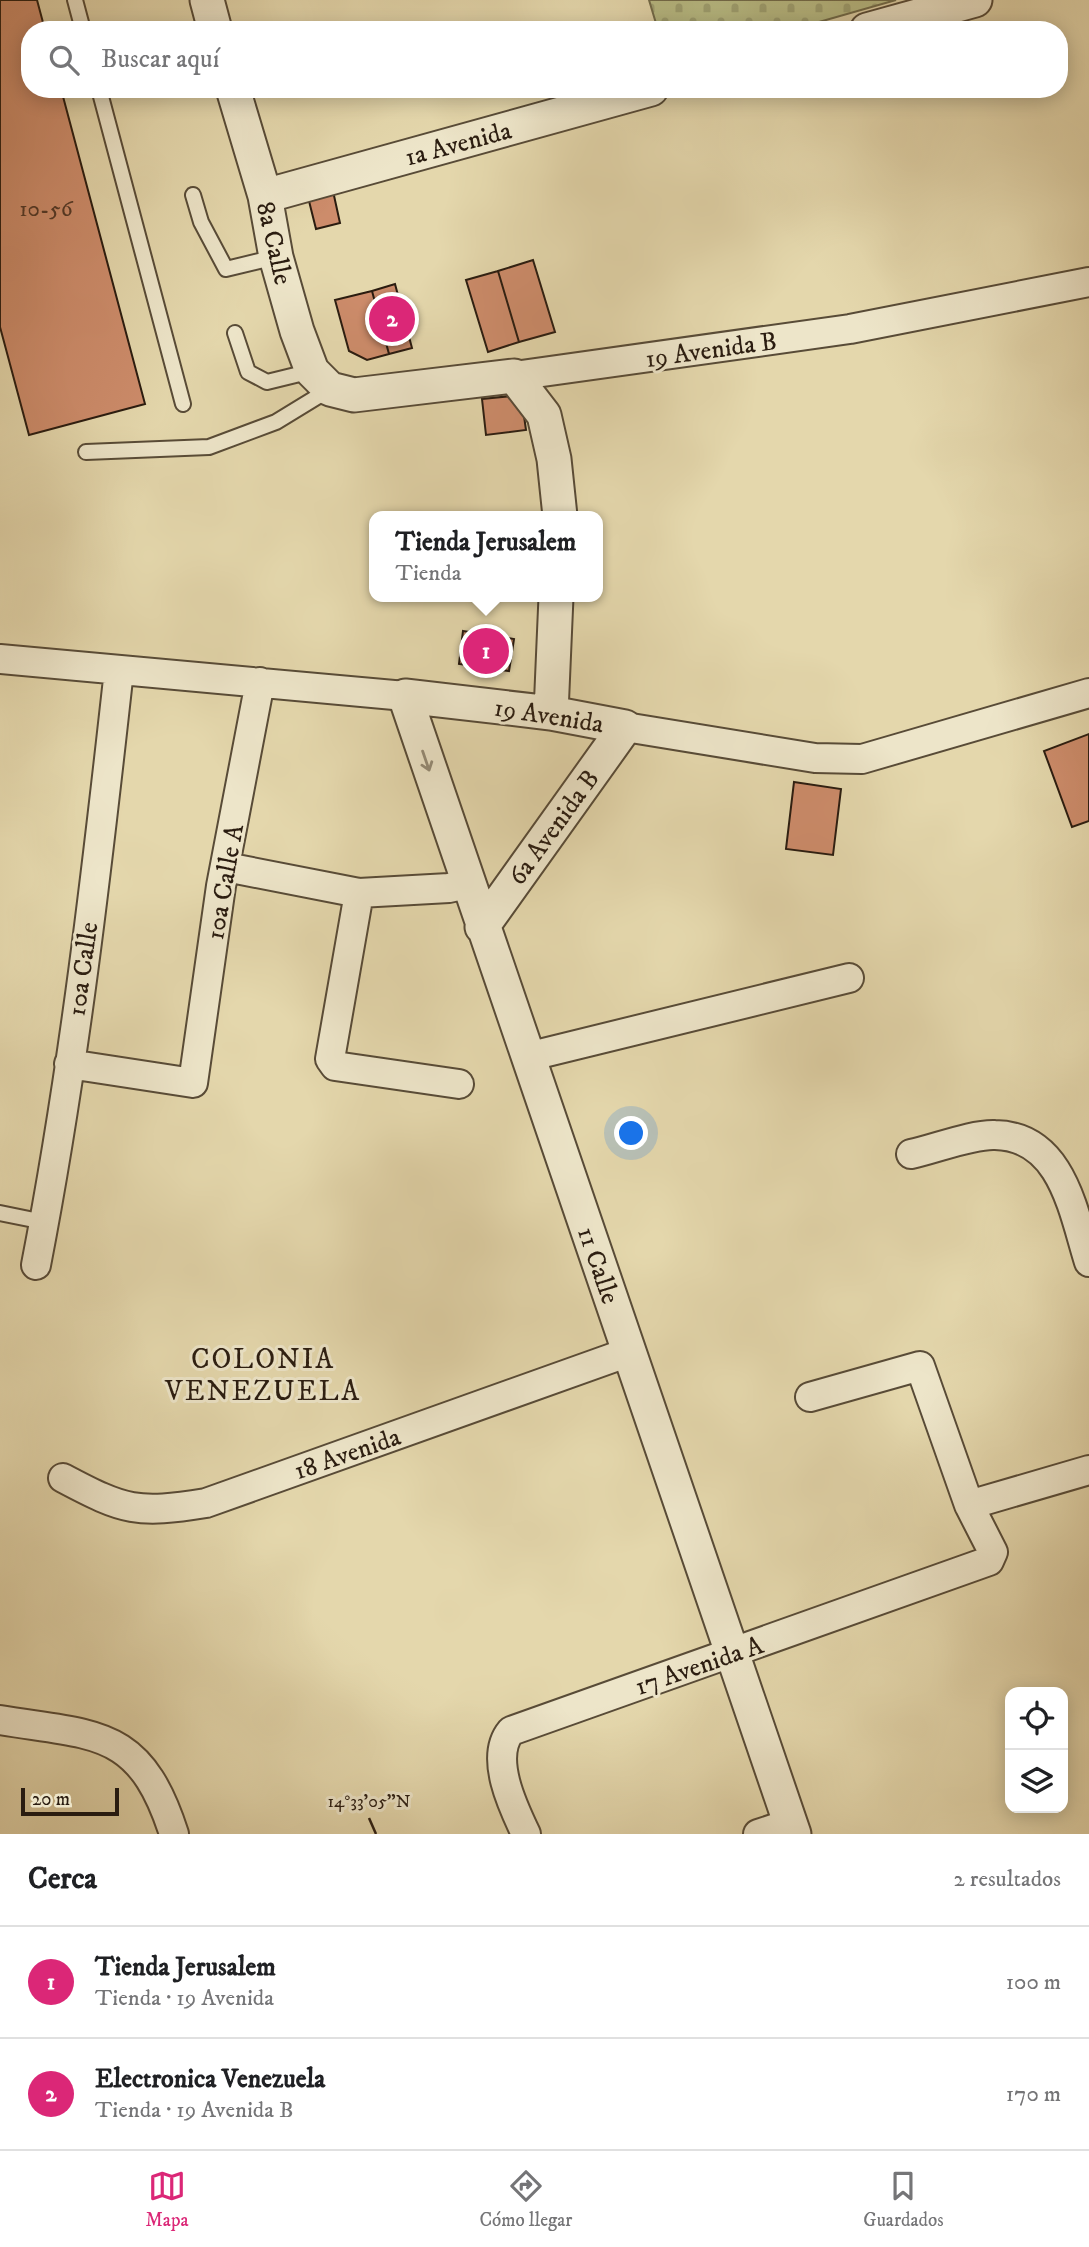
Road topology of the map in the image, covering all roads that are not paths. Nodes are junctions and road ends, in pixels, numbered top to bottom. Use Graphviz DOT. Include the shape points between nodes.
graph roads {
  1 [pos="75,0"];
  2 [pos="207,0"];
  3 [pos="975,0"];
  4 [pos="81,21"];
  5 [pos="213,21"];
  6 [pos="899,21"];
  7 [pos="101,98"];
  8 [pos="236,98"];
  9 [pos="619,98"];
  10 [pos="193,195"];
  11 [pos="265,196"];
  12 [pos="276,257"];
  13 [pos="1089,282"];
  14 [pos="235,333"];
  15 [pos="514,376"];
  16 [pos="321,380"];
  17 [pos="183,404"];
  18 [pos="86,452"];
  19 [pos="559,511"];
  20 [pos="556,602"];
  21 [pos="1,663"];
  22 [pos="120,670"];
  23 [pos="260,682"];
  24 [pos="1089,693"];
  25 [pos="405,696"];
  26 [pos="551,713"];
  27 [pos="625,727"];
  28 [pos="226,867"];
  29 [pos="467,884"];
  30 [pos="359,893"];
  31 [pos="482,927"];
  32 [pos="849,978"];
  33 [pos="527,1057"];
  34 [pos="69,1064"];
  35 [pos="458,1084"];
  36 [pos="911,1154"];
  37 [pos="0,1213"];
  38 [pos="44,1222"];
  39 [pos="1089,1262"];
  40 [pos="36,1265"];
  41 [pos="629,1352"];
  42 [pos="810,1397"];
  43 [pos="1089,1470"];
  44 [pos="63,1478"];
  45 [pos="970,1505"];
  46 [pos="732,1652"];
  47 [pos="0,1720"];
  48 [pos="792,1829"];
  49 [pos="174,1834"];
  50 [pos="526,1834"];
  51 [pos="758,1834"];
  1 -- 4 [label="lane"];
  2 -- 5 [label="street"];
  3 -- 6 [label="street"];
  7 -- 17 [label="lane"];
  8 -- 11 [label="street, 8a Calle"];
  9 -- 11 [label="street, 1a Avenida"];
  10 -- 12 [label="lane" via="205,231 226,269"];
  11 -- 12 [label="street, 8a Calle"];
  12 -- 16 [label="street, 8a Calle" via="297,331"];
  13 -- 15 [label="street, 19 Avenida B" via="850,329"];
  14 -- 16 [label="lane" via="248,372 267,382"];
  15 -- 16 [label="street, 19 Avenida B" via="354,395"];
  15 -- 19 [label="street" via="544,415"];
  16 -- 18 [label="lane" via="276,422 209,447"];
  20 -- 26 [label="street"];
  21 -- 22 [label="street, 19 Avenida"];
  22 -- 23 [label="street, 19 Avenida"];
  22 -- 34 [label="street, 10a Calle"];
  23 -- 25 [label="street, 19 Avenida"];
  23 -- 28 [label="street, 10a Calle A"];
  24 -- 27 [label="street, 19 Avenida" via="862,759 815,758"];
  25 -- 26 [label="street, 19 Avenida"];
  25 -- 29 [label="street, 11 Calle, one-way"];
  26 -- 27 [label="street, 19 Avenida"];
  27 -- 31 [label="street, 6a Avenida B"];
  28 -- 30 [label="street"];
  28 -- 34 [label="street, 10a Calle A" via="193,1083"];
  29 -- 30 [label="street"];
  29 -- 31 [label="street, 11 Calle"];
  30 -- 35 [label="street" via="331,1063"];
  31 -- 33 [label="street, 11 Calle"];
  32 -- 33 [label="street"];
  33 -- 41 [label="street, 11 Calle"];
  34 -- 38 [label="street, 10a Calle"];
  36 -- 39 [label="street" via="994,1135 1022,1140 1051,1159"];
  37 -- 38 [label="lane"];
  38 -- 40 [label="street, 10a Calle"];
  41 -- 44 [label="street, 18 Avenida" via="206,1503 156,1511 133,1509 106,1501"];
  41 -- 46 [label="street, 11 Calle"];
  42 -- 45 [label="street" via="918,1364"];
  43 -- 45 [label="street"];
  45 -- 46 [label="street, 17 Avenida A" via="993,1552 989,1561"];
  46 -- 48 [label="street, 11 Calle"];
  46 -- 50 [label="street, 17 Avenida A" via="511,1731 504,1740 503,1772"];
  47 -- 49 [label="street" via="97,1737 131,1754 155,1784"];
  48 -- 51 [label="street"];
}
